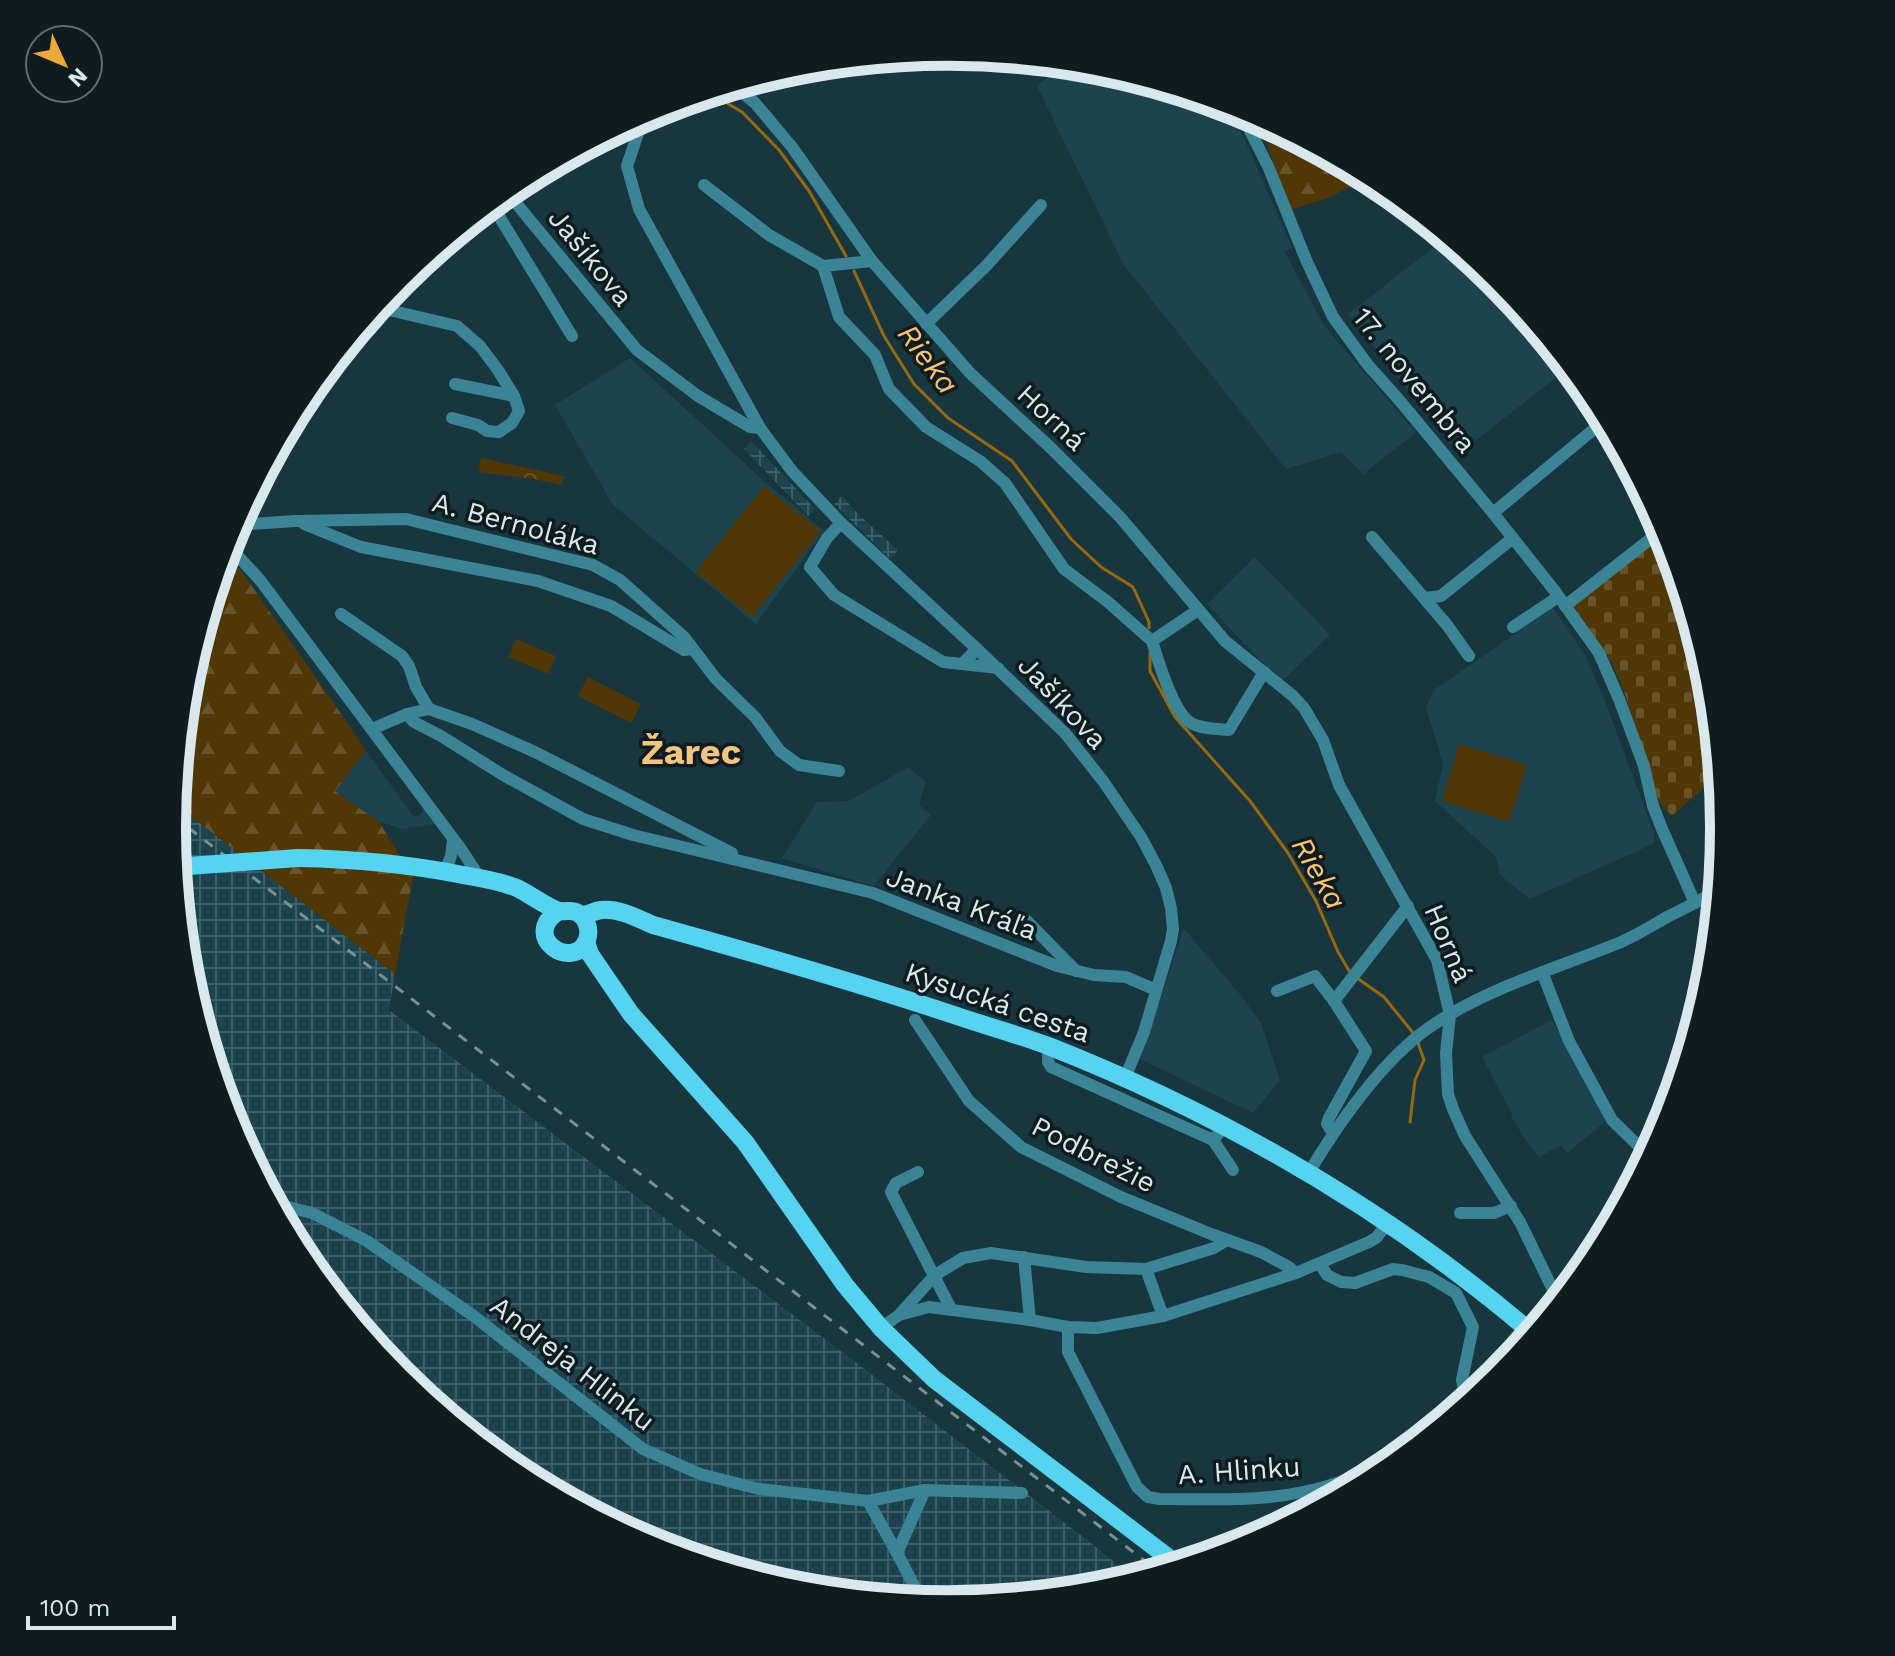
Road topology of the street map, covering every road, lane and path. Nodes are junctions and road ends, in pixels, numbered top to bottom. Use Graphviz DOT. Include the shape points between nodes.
graph roads {
  1 [pos="744,94"];
  2 [pos="1249,129"];
  3 [pos="638,132"];
  4 [pos="704,185"];
  5 [pos="514,201"];
  6 [pos="1041,205"];
  7 [pos="497,213"];
  8 [pos="872,261"];
  9 [pos="823,266"];
  10 [pos="390,310"];
  11 [pos="926,324"];
  12 [pos="572,336"];
  13 [pos="455,384"];
  14 [pos="514,396"];
  15 [pos="452,418"];
  16 [pos="760,428"];
  17 [pos="1595,428"];
  18 [pos="1493,513"];
  19 [pos="296,521"];
  20 [pos="841,523"];
  21 [pos="249,524"];
  22 [pos="1372,537"];
  23 [pos="1651,537"];
  24 [pos="1513,538"];
  25 [pos="237,555"];
  26 [pos="1425,598"];
  27 [pos="1562,601"];
  28 [pos="1198,610"];
  29 [pos="341,614"];
  30 [pos="1513,627"];
  31 [pos="1152,641"];
  32 [pos="693,649"];
  33 [pos="977,649"];
  34 [pos="1469,656"];
  35 [pos="962,664"];
  36 [pos="998,668"];
  37 [pos="1264,672"];
  38 [pos="429,709"];
  39 [pos="407,714"];
  40 [pos="372,729"];
  41 [pos="839,771"];
  42 [pos="453,840"];
  43 [pos="749,862"];
  44 [pos="187,866"];
  45 [pos="445,871"];
  46 [pos="487,880"];
  47 [pos="1706,896"];
  48 [pos="1695,903"];
  49 [pos="1408,906"];
  50 [pos="553,917"];
  51 [pos="1025,919"];
  52 [pos="585,929"];
  53 [pos="570,953"];
  54 [pos="1076,971"];
  55 [pos="1542,972"];
  56 [pos="1156,990"];
  57 [pos="1277,991"];
  58 [pos="1334,1001"];
  59 [pos="631,1014"];
  60 [pos="1450,1015"];
  61 [pos="915,1020"];
  62 [pos="1048,1046"];
  63 [pos="1125,1078"];
  64 [pos="1219,1133"];
  65 [pos="1333,1133"];
  66 [pos="1639,1146"];
  67 [pos="1233,1170"];
  68 [pos="918,1172"];
  69 [pos="1308,1174"];
  70 [pos="1511,1206"];
  71 [pos="287,1207"];
  72 [pos="1460,1213"];
  73 [pos="1387,1224"];
  74 [pos="1227,1240"];
  75 [pos="1024,1257"];
  76 [pos="1320,1264"];
  77 [pos="1146,1269"];
  78 [pos="1296,1273"];
  79 [pos="935,1275"];
  80 [pos="1553,1290"];
  81 [pos="951,1309"];
  82 [pos="899,1315"];
  83 [pos="1163,1316"];
  84 [pos="1030,1320"];
  85 [pos="1523,1326"];
  86 [pos="1068,1327"];
  87 [pos="881,1328"];
  88 [pos="1464,1388"];
  89 [pos="1336,1483"];
  90 [pos="925,1490"];
  91 [pos="1022,1493"];
  92 [pos="868,1501"];
  93 [pos="897,1553"];
  94 [pos="1168,1557"];
  95 [pos="916,1589"];
  1 -- 8 [label="street, Horná" via="792,147"];
  2 -- 18 [label="street, 17. novembra" via="1333,317"];
  3 -- 16 [label="street, Jašíkova" via="627,166 639,209"];
  4 -- 9 [label="street" via="769,235"];
  5 -- 16 [label="street, Jašíkova" via="637,350 698,396"];
  6 -- 11 [label="street"];
  7 -- 12 [label="street, Jašíkova"];
  8 -- 9 [label="street"];
  8 -- 11 [label="street, Horná"];
  9 -- 31 [label="street" via="839,317 875,355 889,389 926,427 994,471 1064,569"];
  10 -- 14 [label="street" via="457,326 480,346"];
  11 -- 28 [label="street, Horná" via="1120,517"];
  13 -- 14 [label="street"];
  14 -- 15 [label="street" via="519,411 499,432"];
  16 -- 20 [label="street, Jašíkova"];
  17 -- 18 [label="street"];
  18 -- 24 [label="street, 17. novembra"];
  19 -- 21 [label="street, A. Bernoláka"];
  19 -- 32 [label="street, A. Bernoláka" via="361,547 538,581 611,606 684,650"];
  19 -- 32 [label="street, A. Bernoláka" via="406,519 593,565 620,580"];
  20 -- 33 [label="street, Jašíkova"];
  20 -- 35 [label="street" via="810,567 834,595 943,662"];
  22 -- 26 [label="street"];
  23 -- 27 [label="street"];
  24 -- 26 [label="street" via="1441,596"];
  24 -- 27 [label="street, 17. novembra"];
  25 -- 40 [label="street"];
  26 -- 34 [label="street"];
  27 -- 30 [label="street"];
  27 -- 48 [label="street, 17. novembra" via="1603,662 1644,766 1653,806"];
  28 -- 31 [label="street"];
  28 -- 37 [label="street, Horná" via="1225,641"];
  29 -- 38 [label="street" via="402,656"];
  31 -- 37 [label="street" via="1177,707 1189,723 1199,726 1229,730"];
  32 -- 41 [label="street, A. Bernoláka" via="780,751 799,765"];
  33 -- 35 [label="street"];
  33 -- 36 [label="street, Jašíkova"];
  35 -- 36 [label="street"];
  36 -- 56 [label="street, Jašíkova" via="1065,733 1103,781 1156,865 1169,898 1173,929"];
  37 -- 49 [label="street, Horná" via="1315,724 1339,785"];
  38 -- 39 [label="street"];
  38 -- 43 [label="street, Janka Kráľa" via="535,752"];
  39 -- 40 [label="street"];
  39 -- 43 [label="street, Janka Kráľa" via="583,819"];
  40 -- 42 [label="street"];
  42 -- 45 [label="street"];
  42 -- 46 [label="street"];
  43 -- 54 [label="street, Janka Kráľa" via="873,893"];
  44 -- 45 [label="main road, Kysucká cesta, bridge" via="298,858"];
  45 -- 46 [label="main road, Kysucká cesta"];
  46 -- 50 [label="main road, Kysucká cesta" via="525,892"];
  47 -- 48 [label="street"];
  48 -- 55 [label="street" via="1623,941"];
  49 -- 58 [label="street"];
  49 -- 60 [label="street, Horná" via="1437,960"];
  50 -- 52 [label="main road, Kysucká cesta" via="571,910"];
  50 -- 53 [label="main road, Kysucká cesta" via="545,937 552,948"];
  51 -- 54 [label="street"];
  52 -- 53 [label="main road" via="577,951"];
  52 -- 59 [label="main road" via="590,954"];
  52 -- 62 [label="main road, Kysucká cesta" via="601,910 613,911"];
  53 -- 59 [label="main road"];
  54 -- 56 [label="street, Janka Kráľa" via="1126,977"];
  55 -- 60 [label="street"];
  55 -- 66 [label="street" via="1569,1041 1612,1120"];
  56 -- 63 [label="street, Jašíkova"];
  57 -- 58 [label="street" via="1315,976"];
  58 -- 65 [label="street" via="1366,1051 1329,1118"];
  59 -- 87 [label="main road" via="745,1142"];
  60 -- 65 [label="street" via="1403,1049"];
  60 -- 70 [label="street, Horná" via="1448,1094 1465,1136"];
  61 -- 74 [label="street, Podbrežie" via="969,1101 1021,1147 1121,1197"];
  62 -- 63 [label="main road, Kysucká cesta"];
  62 -- 64 [label="street" via="1051,1067"];
  63 -- 64 [label="main road, Kysucká cesta"];
  64 -- 67 [label="street"];
  64 -- 69 [label="main road, Kysucká cesta"];
  65 -- 69 [label="street"];
  68 -- 79 [label="street" via="896,1183 891,1192"];
  69 -- 73 [label="main road, Kysucká cesta"];
  70 -- 72 [label="street" via="1494,1213"];
  70 -- 80 [label="street, Horná"];
  71 -- 92 [label="street, Andreja Hlinku" via="312,1213 378,1248 643,1449 700,1474 759,1489"];
  73 -- 76 [label="street" via="1376,1238"];
  73 -- 85 [label="main road, Kysucká cesta"];
  74 -- 77 [label="street"];
  74 -- 78 [label="street, Podbrežie"];
  75 -- 77 [label="street"];
  75 -- 79 [label="street" via="991,1253 963,1258"];
  75 -- 84 [label="street"];
  76 -- 78 [label="street"];
  76 -- 88 [label="street" via="1341,1282 1355,1283 1393,1269 1429,1277 1456,1293 1473,1327"];
  77 -- 83 [label="street"];
  78 -- 83 [label="street"];
  79 -- 81 [label="street"];
  79 -- 82 [label="street"];
  81 -- 82 [label="street" via="929,1307"];
  81 -- 84 [label="street"];
  82 -- 87 [label="street"];
  83 -- 86 [label="street" via="1097,1328"];
  84 -- 86 [label="street"];
  86 -- 89 [label="street, A. Hlinku" via="1068,1352 1137,1487 1148,1497 1238,1500"];
  87 -- 94 [label="main road" via="934,1379"];
  90 -- 91 [label="street, Andreja Hlinku"];
  90 -- 92 [label="street, Andreja Hlinku"];
  90 -- 93 [label="street"];
  92 -- 93 [label="street"];
  93 -- 95 [label="street"];
}
